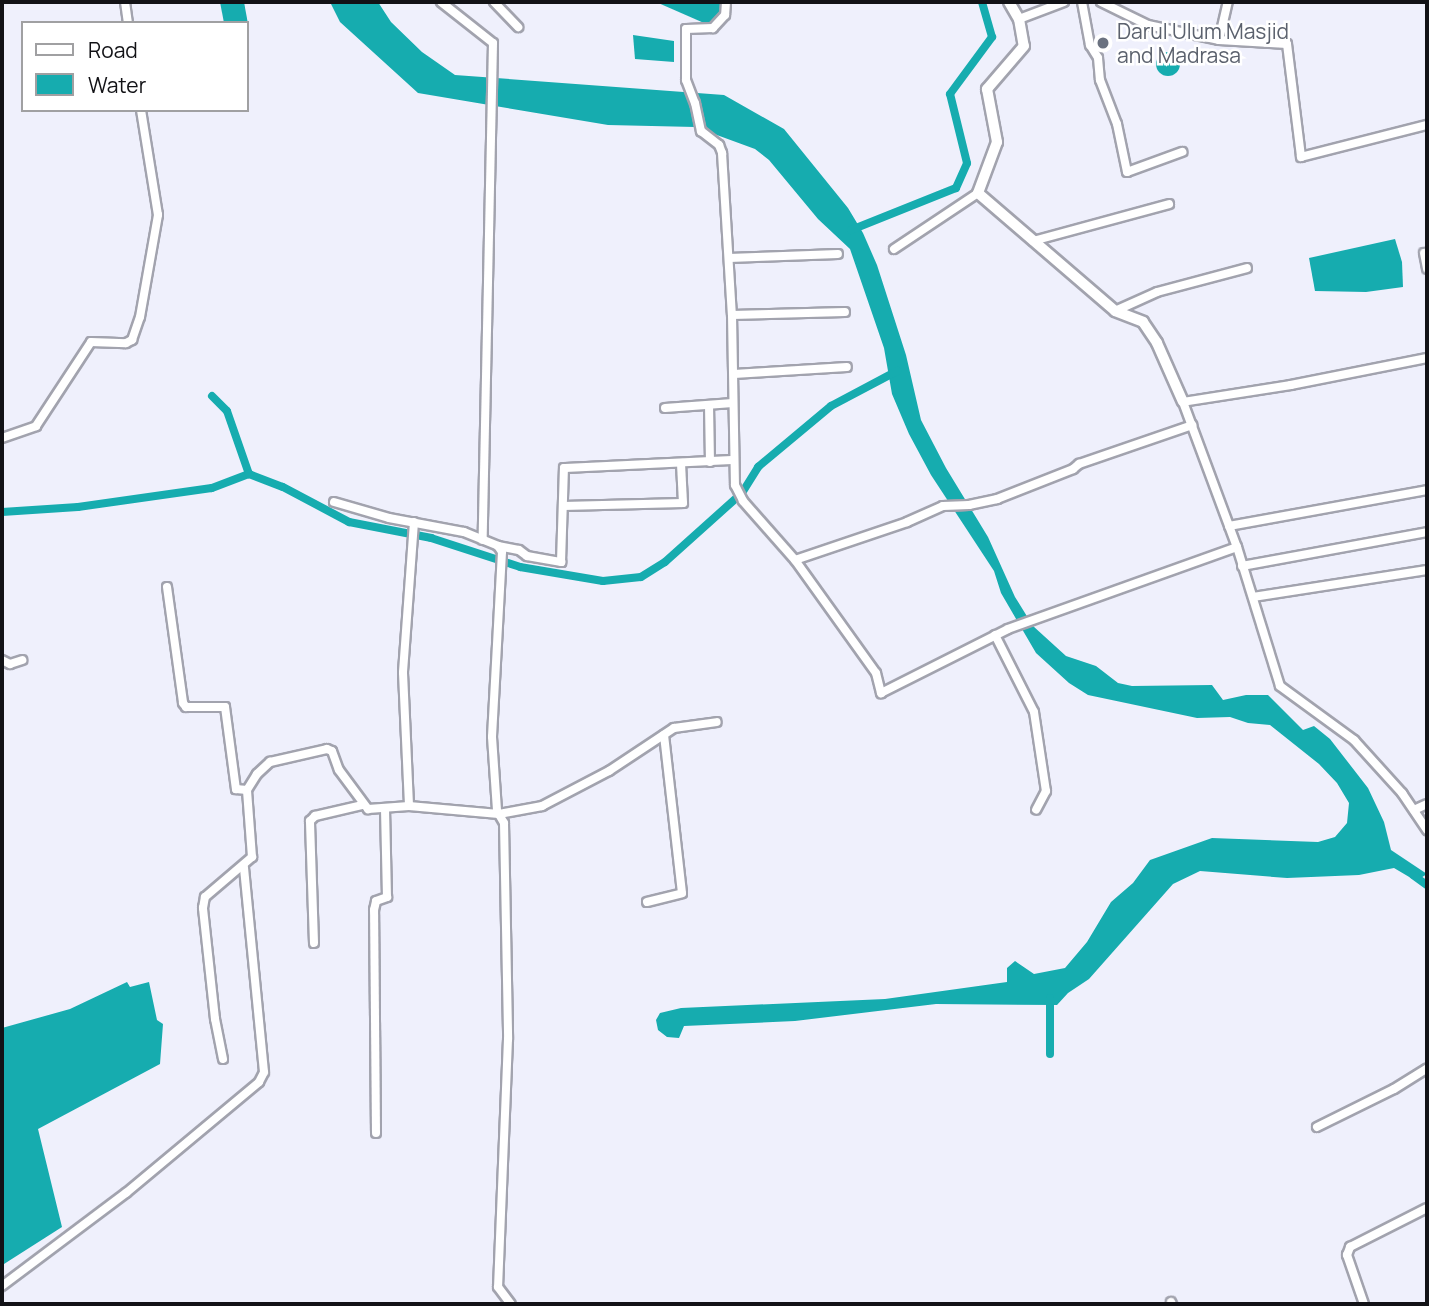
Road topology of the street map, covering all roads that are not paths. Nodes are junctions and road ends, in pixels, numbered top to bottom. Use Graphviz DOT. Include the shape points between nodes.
graph roads {
  1 [pos="125,2"];
  2 [pos="440,2"];
  3 [pos="494,2"];
  4 [pos="726,2"];
  5 [pos="1009,2"];
  6 [pos="1065,2"];
  7 [pos="1082,2"];
  8 [pos="1101,2"];
  9 [pos="1228,2"];
  10 [pos="1112,5"];
  11 [pos="1019,19"];
  12 [pos="128,21"];
  13 [pos="518,27"];
  14 [pos="1219,40"];
  15 [pos="141,112"];
  16 [pos="1427,125"];
  17 [pos="1182,152"];
  18 [pos="978,193"];
  19 [pos="1169,204"];
  20 [pos="1033,241"];
  21 [pos="894,248"];
  22 [pos="1424,253"];
  23 [pos="838,254"];
  24 [pos="729,258"];
  25 [pos="1247,268"];
  26 [pos="1427,269"];
  27 [pos="1115,311"];
  28 [pos="845,312"];
  29 [pos="732,316"];
  30 [pos="1427,358"];
  31 [pos="847,368"];
  32 [pos="734,374"];
  33 [pos="1183,402"];
  34 [pos="733,403"];
  35 [pos="709,405"];
  36 [pos="665,408"];
  37 [pos="1192,425"];
  38 [pos="2,438"];
  39 [pos="733,460"];
  40 [pos="710,462"];
  41 [pos="681,463"];
  42 [pos="1427,490"];
  43 [pos="334,502"];
  44 [pos="563,506"];
  45 [pos="414,522"];
  46 [pos="1229,526"];
  47 [pos="1427,532"];
  48 [pos="482,540"];
  49 [pos="1237,547"];
  50 [pos="500,549"];
  51 [pos="795,560"];
  52 [pos="1242,566"];
  53 [pos="1427,571"];
  54 [pos="167,587"];
  55 [pos="1253,597"];
  56 [pos="995,635"];
  57 [pos="2,660"];
  58 [pos="22,660"];
  59 [pos="717,722"];
  60 [pos="664,735"];
  61 [pos="247,790"];
  62 [pos="1427,804"];
  63 [pos="362,805"];
  64 [pos="409,806"];
  65 [pos="385,809"];
  66 [pos="1035,810"];
  67 [pos="1414,810"];
  68 [pos="499,814"];
  69 [pos="1427,830"];
  70 [pos="244,867"];
  71 [pos="647,902"];
  72 [pos="314,943"];
  73 [pos="223,1059"];
  74 [pos="1427,1068"];
  75 [pos="1317,1127"];
  76 [pos="376,1133"];
  77 [pos="1427,1208"];
  78 [pos="2,1286"];
  79 [pos="511,1304"];
  80 [pos="1364,1304"];
  1 -- 12 [label="street"];
  2 -- 48 [label="street" via="492,41"];
  3 -- 13 [label="street"];
  4 -- 24 [label="street" via="725,15 713,28 686,29 688,87 701,131 722,153"];
  5 -- 11 [label="street"];
  6 -- 11 [label="street"];
  7 -- 17 [label="street" via="1127,172"];
  8 -- 10 [label="street"];
  9 -- 14 [label="street"];
  10 -- 14 [label="street" via="1148,25"];
  11 -- 18 [label="street" via="1024,46 987,89 998,142"];
  14 -- 16 [label="street" via="1287,44 1301,157"];
  15 -- 38 [label="street" via="158,215 132,340 90,342 36,426"];
  18 -- 20 [label="street"];
  18 -- 21 [label="street"];
  19 -- 20 [label="street"];
  20 -- 27 [label="street"];
  22 -- 26 [label="street"];
  23 -- 24 [label="street"];
  24 -- 29 [label="street"];
  25 -- 27 [label="street" via="1157,292"];
  27 -- 33 [label="street" via="1143,322"];
  28 -- 29 [label="street"];
  29 -- 32 [label="street"];
  30 -- 33 [label="street"];
  31 -- 32 [label="street"];
  32 -- 34 [label="street"];
  33 -- 37 [label="street"];
  34 -- 35 [label="street"];
  34 -- 39 [label="street"];
  35 -- 36 [label="street"];
  35 -- 40 [label="street"];
  37 -- 46 [label="street"];
  37 -- 51 [label="street" via="1079,464 997,499 943,506"];
  39 -- 40 [label="street"];
  39 -- 51 [label="street" via="735,485 743,502"];
  40 -- 41 [label="street"];
  41 -- 44 [label="street" via="564,468"];
  41 -- 44 [label="street" via="683,503"];
  42 -- 46 [label="street"];
  43 -- 45 [label="street"];
  44 -- 50 [label="street" via="561,562"];
  45 -- 48 [label="street"];
  45 -- 64 [label="street" via="403,673"];
  46 -- 49 [label="street"];
  47 -- 52 [label="street"];
  48 -- 50 [label="street"];
  49 -- 52 [label="street"];
  49 -- 56 [label="street"];
  50 -- 68 [label="street" via="492,737"];
  51 -- 56 [label="street" via="876,673 881,693"];
  52 -- 55 [label="street"];
  53 -- 55 [label="street"];
  54 -- 61 [label="street" via="183,703 186,707 225,707 236,789"];
  55 -- 67 [label="street" via="1280,686 1354,740"];
  56 -- 66 [label="street" via="1034,712 1046,791"];
  57 -- 58 [label="street" via="10,664"];
  59 -- 60 [label="street" via="674,728"];
  60 -- 68 [label="street" via="542,806"];
  60 -- 71 [label="street" via="682,893"];
  61 -- 63 [label="street" via="270,762 327,749 335,755 339,770"];
  61 -- 70 [label="street" via="253,857"];
  62 -- 67 [label="street"];
  63 -- 65 [label="street"];
  63 -- 72 [label="street" via="310,821"];
  64 -- 65 [label="street"];
  64 -- 68 [label="street"];
  65 -- 76 [label="street" via="387,897 376,901 374,910"];
  67 -- 69 [label="street"];
  68 -- 79 [label="street" via="504,823 508,1039 498,1287"];
  70 -- 73 [label="street" via="205,897 203,908"];
  70 -- 78 [label="street" via="264,1072 260,1082 126,1193"];
  74 -- 75 [label="street"];
  77 -- 80 [label="street" via="1350,1248 1347,1255"];
}
